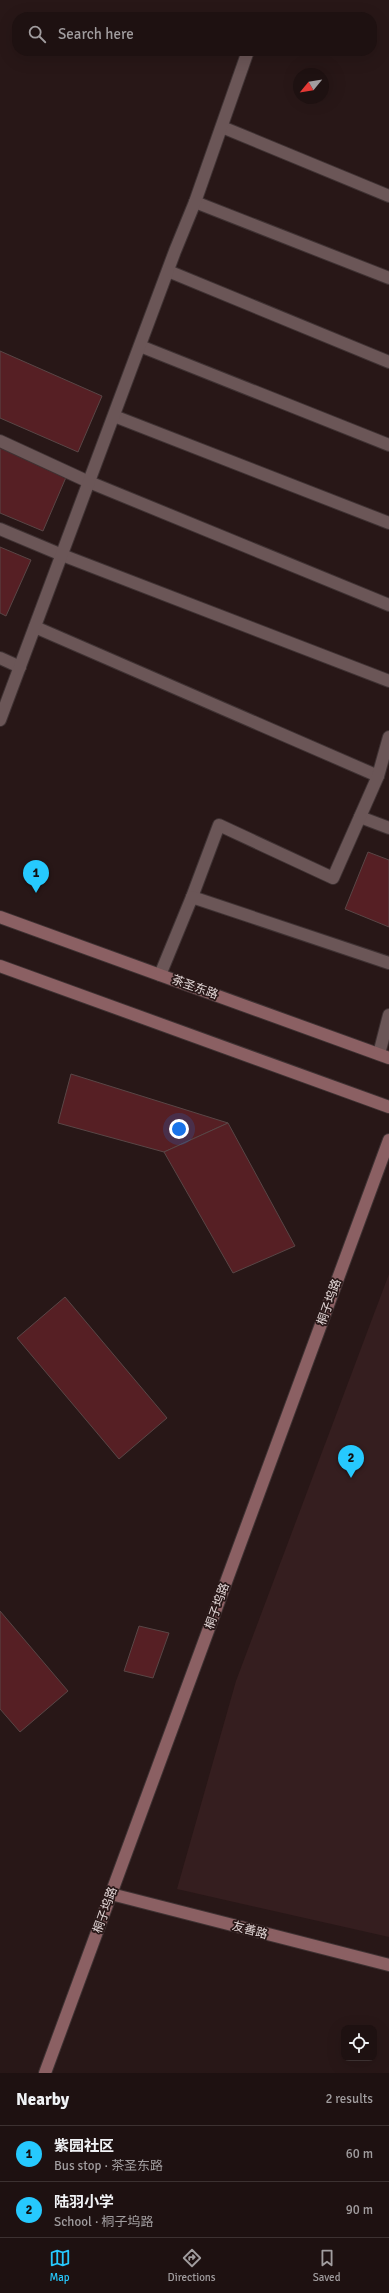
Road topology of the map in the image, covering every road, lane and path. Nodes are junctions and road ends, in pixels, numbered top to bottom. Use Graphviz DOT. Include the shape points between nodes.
graph roads {
  1 [pos="246,56"];
  2 [pos="222,127"];
  3 [pos="389,196"];
  4 [pos="195,202"];
  5 [pos="168,271"];
  6 [pos="389,278"];
  7 [pos="140,346"];
  8 [pos="389,362"];
  9 [pos="114,416"];
  10 [pos="0,441"];
  11 [pos="389,445"];
  12 [pos="89,482"];
  13 [pos="389,523"];
  14 [pos="0,529"];
  15 [pos="62,555"];
  16 [pos="389,605"];
  17 [pos="35,627"];
  18 [pos="0,658"];
  19 [pos="20,667"];
  20 [pos="389,682"];
  21 [pos="0,720"];
  22 [pos="389,737"];
  23 [pos="378,776"];
  24 [pos="360,816"];
  25 [pos="389,828"];
  26 [pos="192,896"];
  27 [pos="0,917"];
  28 [pos="389,963"];
  29 [pos="0,966"];
  30 [pos="160,975"];
  31 [pos="389,1015"];
  32 [pos="384,1056"];
  33 [pos="389,1107"];
  34 [pos="389,1140"];
  35 [pos="111,1894"];
  36 [pos="389,1965"];
  37 [pos="45,2073"];
  1 -- 2 [label="street"];
  2 -- 3 [label="street"];
  2 -- 4 [label="street"];
  4 -- 5 [label="street"];
  4 -- 6 [label="street"];
  5 -- 7 [label="street"];
  5 -- 8 [label="street"];
  7 -- 9 [label="street"];
  7 -- 11 [label="street"];
  9 -- 12 [label="street"];
  9 -- 13 [label="street"];
  10 -- 12 [label="street"];
  12 -- 15 [label="street"];
  12 -- 16 [label="street"];
  14 -- 15 [label="street"];
  15 -- 17 [label="street"];
  15 -- 20 [label="street"];
  17 -- 19 [label="street"];
  17 -- 23 [label="street"];
  18 -- 19 [label="street"];
  19 -- 21 [label="street"];
  22 -- 23 [label="street"];
  23 -- 24 [label="street"];
  24 -- 25 [label="street"];
  24 -- 26 [label="street" via="333,878 219,825"];
  26 -- 28 [label="street"];
  26 -- 30 [label="street"];
  27 -- 30 [label="street, 茶圣东路"];
  29 -- 33 [label="street"];
  30 -- 32 [label="street, 茶圣东路"];
  31 -- 32 [label="street"];
  34 -- 35 [label="street, 桐子坞路"];
  35 -- 36 [label="street, 友善路"];
  35 -- 37 [label="street, 桐子坞路"];
}
